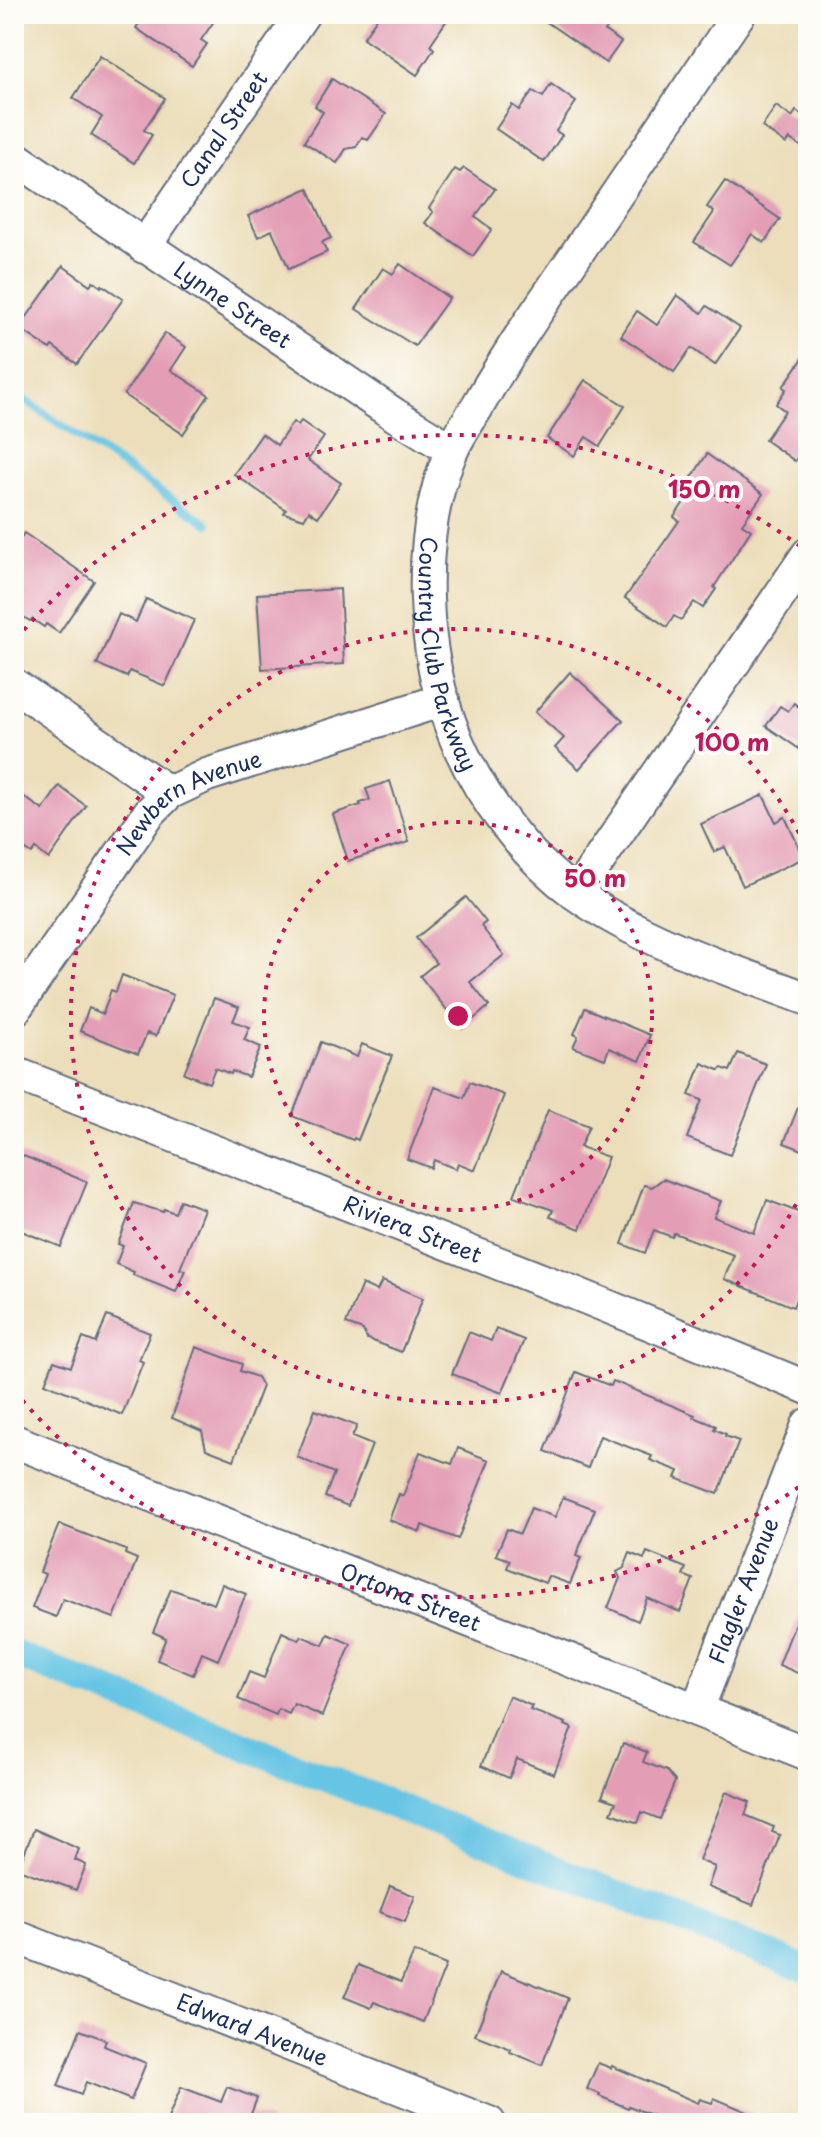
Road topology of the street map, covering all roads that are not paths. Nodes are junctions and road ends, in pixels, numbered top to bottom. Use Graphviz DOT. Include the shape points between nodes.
graph roads {
  1 [pos="303,14"];
  2 [pos="739,14"];
  3 [pos="14,157"];
  4 [pos="144,247"];
  5 [pos="452,450"];
  6 [pos="808,554"];
  7 [pos="14,685"];
  8 [pos="443,700"];
  9 [pos="169,793"];
  10 [pos="576,894"];
  11 [pos="808,999"];
  12 [pos="14,1010"];
  13 [pos="14,1073"];
  14 [pos="808,1388"];
  15 [pos="808,1425"];
  16 [pos="14,1441"];
  17 [pos="697,1710"];
  18 [pos="808,1754"];
  19 [pos="14,1936"];
  20 [pos="489,2123"];
  1 -- 4 [label="street, Canal Street"];
  2 -- 5 [label="street, Country Club Parkway" via="501,365"];
  3 -- 4 [label="street, Lynne Street"];
  4 -- 5 [label="street, Lynne Street"];
  5 -- 8 [label="street, Country Club Parkway" via="434,511 428,562 431,640"];
  6 -- 10 [label="street"];
  7 -- 9 [label="street"];
  8 -- 9 [label="street, Newbern Avenue" via="207,775"];
  8 -- 10 [label="street, Country Club Parkway" via="456,739 496,810 546,870"];
  9 -- 12 [label="street, Newbern Avenue" via="149,813"];
  10 -- 11 [label="street, Country Club Parkway" via="666,944"];
  13 -- 14 [label="street, Riviera Street"];
  15 -- 17 [label="street, Flagler Avenue"];
  16 -- 17 [label="street, Ortona Street"];
  17 -- 18 [label="street, Ortona Street"];
  19 -- 20 [label="street, Edward Avenue"];
}
